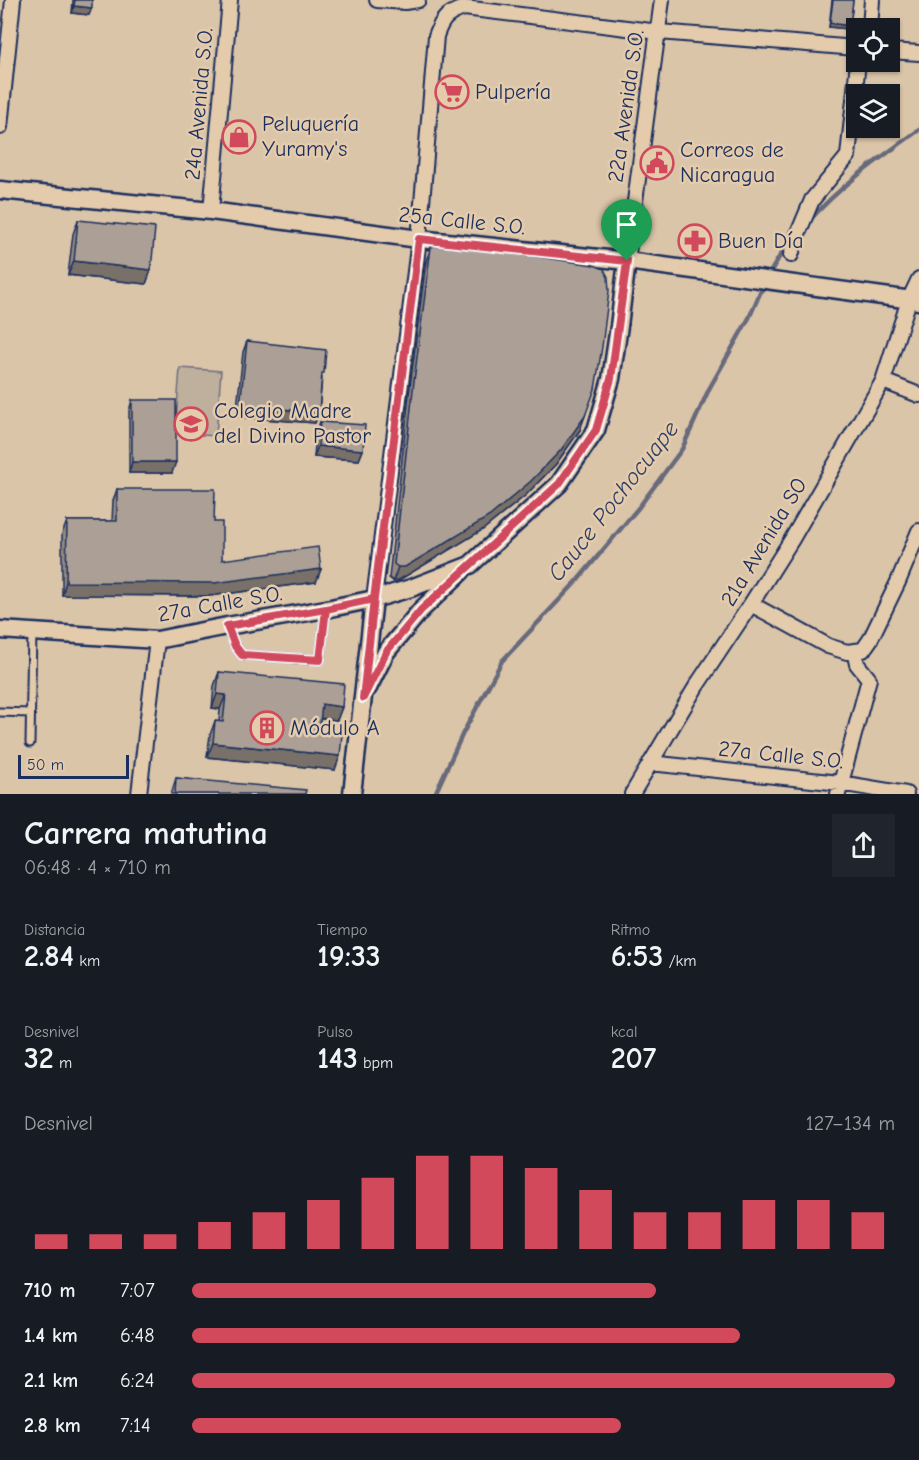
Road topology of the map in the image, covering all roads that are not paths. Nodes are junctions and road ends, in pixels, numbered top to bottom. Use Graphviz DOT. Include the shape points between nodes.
graph roads {
  1 [pos="14,0"];
  2 [pos="230,0"];
  3 [pos="376,0"];
  4 [pos="418,0"];
  5 [pos="662,0"];
  6 [pos="872,0"];
  7 [pos="871,18"];
  8 [pos="659,32"];
  9 [pos="846,47"];
  10 [pos="900,52"];
  11 [pos="919,53"];
  12 [pos="857,72"];
  13 [pos="0,127"];
  14 [pos="0,190"];
  15 [pos="211,211"];
  16 [pos="419,239"];
  17 [pos="791,255"];
  18 [pos="627,261"];
  19 [pos="919,279"];
  20 [pos="914,301"];
  21 [pos="883,381"];
  22 [pos="919,395"];
  23 [pos="919,531"];
  24 [pos="470,565"];
  25 [pos="374,599"];
  26 [pos="751,604"];
  27 [pos="326,609"];
  28 [pos="227,626"];
  29 [pos="0,630"];
  30 [pos="32,632"];
  31 [pos="157,640"];
  32 [pos="854,651"];
  33 [pos="363,698"];
  34 [pos="0,712"];
  35 [pos="30,713"];
  36 [pos="30,743"];
  37 [pos="650,763"];
  38 [pos="839,789"];
  39 [pos="139,794"];
  40 [pos="352,794"];
  41 [pos="632,794"];
  42 [pos="906,794"];
  1 -- 13 [label="street"];
  2 -- 15 [label="street, 24a Avenida S.O."];
  3 -- 4 [label="street"];
  5 -- 8 [label="street, 22a Avenida S.O."];
  6 -- 7 [label="street"];
  8 -- 9 [label="street"];
  8 -- 16 [label="street" via="464,8 451,12 441,22 436,36"];
  8 -- 18 [label="street, 22a Avenida S.O."];
  10 -- 11 [label="street"];
  12 -- 17 [label="street" via="848,156 812,200"];
  14 -- 15 [label="street, 25a Calle S.O."];
  15 -- 16 [label="street, 25a Calle S.O."];
  16 -- 18 [label="street, 25a Calle S.O."];
  16 -- 25 [label="street"];
  18 -- 20 [label="street, 25a Calle S.O."];
  18 -- 24 [label="street, 22a Avenida S.O." via="611,379 596,430 559,484"];
  19 -- 20 [label="street, 21a Avenida SO"];
  20 -- 21 [label="street, 21a Avenida SO"];
  21 -- 22 [label="street"];
  21 -- 26 [label="street, 21a Avenida SO"];
  23 -- 32 [label="street" via="870,640 863,650"];
  24 -- 25 [label="street, 22a Avenida S.O."];
  24 -- 33 [label="street" via="421,610 386,652"];
  25 -- 27 [label="street, 27a Calle S.O."];
  25 -- 33 [label="street"];
  26 -- 32 [label="street" via="828,646"];
  26 -- 37 [label="street, 21a Avenida SO"];
  27 -- 28 [label="street, 27a Calle S.O."];
  27 -- 28 [label="lane" via="320,660 242,655"];
  28 -- 31 [label="street, 27a Calle S.O."];
  29 -- 30 [label="street, 27a Calle S.O."];
  30 -- 31 [label="street, 27a Calle S.O."];
  30 -- 35 [label="lane"];
  31 -- 39 [label="street"];
  32 -- 38 [label="street" via="857,664 869,679"];
  33 -- 40 [label="street"];
  34 -- 35 [label="lane"];
  35 -- 36 [label="lane"];
  37 -- 38 [label="street, 27a Calle S.O."];
  37 -- 41 [label="street, 21a Avenida SO"];
  38 -- 42 [label="street, 27a Calle S.O."];
}
